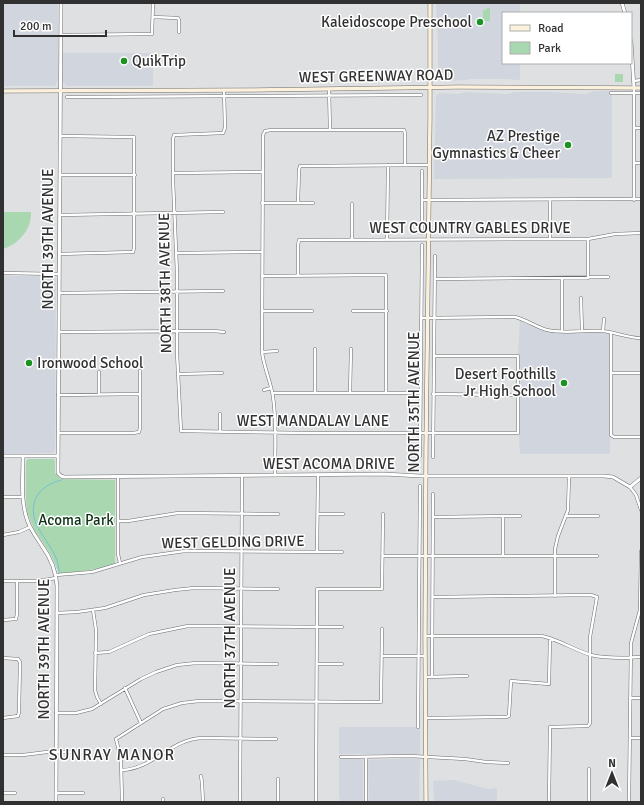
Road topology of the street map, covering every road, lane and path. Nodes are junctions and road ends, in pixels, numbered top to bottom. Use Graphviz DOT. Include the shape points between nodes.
graph roads {
  1 [pos="61,3"];
  2 [pos="153,3"];
  3 [pos="430,3"];
  4 [pos="153,17"];
  5 [pos="179,32"];
  6 [pos="61,35"];
  7 [pos="632,60"];
  8 [pos="633,80"];
  9 [pos="641,80"];
  10 [pos="430,87"];
  11 [pos="330,88"];
  12 [pos="634,88"];
  13 [pos="641,88"];
  14 [pos="224,90"];
  15 [pos="3,91"];
  16 [pos="60,91"];
  17 [pos="111,91"];
  18 [pos="611,93"];
  19 [pos="421,94"];
  20 [pos="634,94"];
  21 [pos="641,94"];
  22 [pos="330,95"];
  23 [pos="224,96"];
  24 [pos="67,97"];
  25 [pos="111,97"];
  26 [pos="634,128"];
  27 [pos="641,128"];
  28 [pos="330,130"];
  29 [pos="60,136"];
  30 [pos="634,163"];
  31 [pos="641,163"];
  32 [pos="388,165"];
  33 [pos="405,165"];
  34 [pos="430,165"];
  35 [pos="422,171"];
  36 [pos="263,172"];
  37 [pos="173,173"];
  38 [pos="60,175"];
  39 [pos="135,175"];
  40 [pos="641,199"];
  41 [pos="422,200"];
  42 [pos="429,200"];
  43 [pos="550,200"];
  44 [pos="634,200"];
  45 [pos="313,202"];
  46 [pos="262,203"];
  47 [pos="298,203"];
  48 [pos="352,204"];
  49 [pos="223,212"];
  50 [pos="174,213"];
  51 [pos="134,214"];
  52 [pos="60,215"];
  53 [pos="422,233"];
  54 [pos="641,233"];
  55 [pos="387,239"];
  56 [pos="428,239"];
  57 [pos="550,239"];
  58 [pos="588,239"];
  59 [pos="352,240"];
  60 [pos="422,245"];
  61 [pos="262,252"];
  62 [pos="177,253"];
  63 [pos="59,254"];
  64 [pos="435,256"];
  65 [pos="3,273"];
  66 [pos="59,274"];
  67 [pos="262,276"];
  68 [pos="298,276"];
  69 [pos="608,277"];
  70 [pos="588,278"];
  71 [pos="434,279"];
  72 [pos="562,279"];
  73 [pos="223,291"];
  74 [pos="177,292"];
  75 [pos="59,293"];
  76 [pos="581,298"];
  77 [pos="312,311"];
  78 [pos="353,311"];
  79 [pos="386,311"];
  80 [pos="262,312"];
  81 [pos="421,318"];
  82 [pos="427,318"];
  83 [pos="434,318"];
  84 [pos="604,319"];
  85 [pos="176,331"];
  86 [pos="562,331"];
  87 [pos="582,331"];
  88 [pos="603,331"];
  89 [pos="59,332"];
  90 [pos="224,332"];
  91 [pos="611,333"];
  92 [pos="641,338"];
  93 [pos="315,349"];
  94 [pos="351,349"];
  95 [pos="276,351"];
  96 [pos="262,352"];
  97 [pos="434,356"];
  98 [pos="140,371"];
  99 [pos="99,372"];
  100 [pos="222,373"];
  101 [pos="611,373"];
  102 [pos="641,373"];
  103 [pos="179,374"];
  104 [pos="271,388"];
  105 [pos="264,390"];
  106 [pos="315,393"];
  107 [pos="350,393"];
  108 [pos="386,393"];
  109 [pos="420,393"];
  110 [pos="99,394"];
  111 [pos="140,394"];
  112 [pos="273,394"];
  113 [pos="433,394"];
  114 [pos="58,395"];
  115 [pos="518,395"];
  116 [pos="220,414"];
  117 [pos="181,431"];
  118 [pos="220,432"];
  119 [pos="275,432"];
  120 [pos="420,432"];
  121 [pos="426,432"];
  122 [pos="433,432"];
  123 [pos="58,433"];
  124 [pos="641,436"];
  125 [pos="3,456"];
  126 [pos="23,456"];
  127 [pos="58,456"];
  128 [pos="420,456"];
  129 [pos="433,457"];
  130 [pos="59,475"];
  131 [pos="242,475"];
  132 [pos="275,475"];
  133 [pos="318,475"];
  134 [pos="118,476"];
  135 [pos="426,476"];
  136 [pos="569,476"];
  137 [pos="641,478"];
  138 [pos="420,486"];
  139 [pos="630,487"];
  140 [pos="433,494"];
  141 [pos="3,497"];
  142 [pos="23,497"];
  143 [pos="641,510"];
  144 [pos="242,513"];
  145 [pos="278,514"];
  146 [pos="318,514"];
  147 [pos="343,514"];
  148 [pos="383,514"];
  149 [pos="503,516"];
  150 [pos="520,516"];
  151 [pos="566,516"];
  152 [pos="598,516"];
  153 [pos="433,517"];
  154 [pos="118,521"];
  155 [pos="30,527"];
  156 [pos="3,535"];
  157 [pos="242,551"];
  158 [pos="318,551"];
  159 [pos="641,551"];
  160 [pos="342,552"];
  161 [pos="383,556"];
  162 [pos="419,556"];
  163 [pos="425,556"];
  164 [pos="433,556"];
  165 [pos="503,556"];
  166 [pos="555,556"];
  167 [pos="597,556"];
  168 [pos="641,556"];
  169 [pos="120,564"];
  170 [pos="6,576"];
  171 [pos="56,577"];
  172 [pos="4,581"];
  173 [pos="17,581"];
  174 [pos="241,588"];
  175 [pos="278,589"];
  176 [pos="555,596"];
  177 [pos="641,596"];
  178 [pos="433,597"];
  179 [pos="93,610"];
  180 [pos="57,613"];
  181 [pos="3,620"];
  182 [pos="241,626"];
  183 [pos="317,626"];
  184 [pos="342,627"];
  185 [pos="382,629"];
  186 [pos="424,636"];
  187 [pos="432,636"];
  188 [pos="550,638"];
  189 [pos="96,653"];
  190 [pos="590,654"];
  191 [pos="382,656"];
  192 [pos="419,656"];
  193 [pos="425,656"];
  194 [pos="641,657"];
  195 [pos="3,658"];
  196 [pos="630,658"];
  197 [pos="241,664"];
  198 [pos="277,664"];
  199 [pos="317,664"];
  200 [pos="342,664"];
  201 [pos="468,676"];
  202 [pos="425,677"];
  203 [pos="432,677"];
  204 [pos="125,688"];
  205 [pos="630,698"];
  206 [pos="641,698"];
  207 [pos="241,701"];
  208 [pos="317,702"];
  209 [pos="101,704"];
  210 [pos="56,713"];
  211 [pos="3,718"];
  212 [pos="425,718"];
  213 [pos="141,723"];
  214 [pos="418,727"];
  215 [pos="630,738"];
  216 [pos="641,738"];
  217 [pos="240,739"];
  218 [pos="276,739"];
  219 [pos="56,752"];
  220 [pos="78,752"];
  221 [pos="3,755"];
  222 [pos="341,757"];
  223 [pos="366,757"];
  224 [pos="426,757"];
  225 [pos="508,763"];
  226 [pos="589,769"];
  227 [pos="122,770"];
  228 [pos="200,776"];
  229 [pos="278,779"];
  230 [pos="3,793"];
  231 [pos="56,793"];
  232 [pos="83,793"];
  233 [pos="15,794"];
  234 [pos="56,802"];
  235 [pos="122,802"];
  236 [pos="202,802"];
  237 [pos="240,802"];
  238 [pos="278,802"];
  239 [pos="316,802"];
  240 [pos="366,802"];
  241 [pos="426,802"];
  242 [pos="549,802"];
  243 [pos="589,802"];
  244 [pos="629,802"];
  1 -- 6 [label="street, NORTH 39TH AVENUE"];
  2 -- 4 [label="street"];
  3 -- 10 [label="main road, NORTH 35TH AVENUE"];
  4 -- 5 [label="street" via="178,18"];
  4 -- 6 [label="street" via="152,34"];
  6 -- 16 [label="street, NORTH 39TH AVENUE"];
  7 -- 8 [label="street"];
  8 -- 9 [label="street"];
  8 -- 12 [label="street"];
  10 -- 11 [label="main road, WEST GREENWAY ROAD"];
  10 -- 12 [label="main road, WEST GREENWAY ROAD"];
  10 -- 34 [label="main road, NORTH 35TH AVENUE"];
  11 -- 14 [label="main road, WEST GREENWAY ROAD"];
  11 -- 22 [label="street"];
  12 -- 13 [label="main road, WEST GREENWAY ROAD"];
  12 -- 20 [label="street"];
  14 -- 17 [label="main road, WEST GREENWAY ROAD"];
  14 -- 23 [label="street"];
  15 -- 16 [label="main road, WEST GREENWAY ROAD"];
  16 -- 17 [label="main road, WEST GREENWAY ROAD"];
  16 -- 29 [label="street, NORTH 39TH AVENUE"];
  17 -- 25 [label="street"];
  18 -- 20 [label="street"];
  19 -- 22 [label="street, WEST GREENWAY ROAD"];
  20 -- 21 [label="street"];
  20 -- 26 [label="street"];
  22 -- 23 [label="street, WEST GREENWAY ROAD"];
  22 -- 28 [label="street"];
  23 -- 25 [label="street, WEST GREENWAY ROAD"];
  23 -- 37 [label="street, NORTH 38TH AVENUE" via="224,133 174,134"];
  24 -- 25 [label="street, WEST GREENWAY ROAD"];
  26 -- 27 [label="street"];
  26 -- 30 [label="street"];
  28 -- 33 [label="street" via="404,130"];
  28 -- 36 [label="street" via="265,131"];
  29 -- 38 [label="street, NORTH 39TH AVENUE"];
  29 -- 39 [label="street" via="134,137"];
  30 -- 31 [label="street"];
  30 -- 44 [label="street"];
  32 -- 33 [label="street"];
  32 -- 47 [label="street" via="300,166"];
  32 -- 55 [label="street"];
  33 -- 34 [label="street"];
  34 -- 42 [label="main road, NORTH 35TH AVENUE"];
  35 -- 41 [label="street"];
  36 -- 37 [label="street"];
  36 -- 46 [label="street"];
  37 -- 50 [label="street, NORTH 38TH AVENUE"];
  38 -- 39 [label="street"];
  38 -- 52 [label="street, NORTH 39TH AVENUE"];
  39 -- 51 [label="street"];
  40 -- 44 [label="street"];
  41 -- 42 [label="street"];
  41 -- 53 [label="street"];
  42 -- 43 [label="street"];
  42 -- 56 [label="main road, NORTH 35TH AVENUE"];
  43 -- 44 [label="street"];
  43 -- 57 [label="street"];
  45 -- 47 [label="street"];
  46 -- 47 [label="street"];
  46 -- 61 [label="street"];
  48 -- 59 [label="street"];
  49 -- 50 [label="street"];
  50 -- 51 [label="street"];
  50 -- 62 [label="street, NORTH 38TH AVENUE"];
  51 -- 52 [label="street"];
  51 -- 63 [label="street" via="133,252"];
  52 -- 63 [label="street, NORTH 39TH AVENUE"];
  54 -- 58 [label="street, WEST COUNTRY GABLES DRIVE"];
  55 -- 56 [label="street, WEST COUNTRY GABLES DRIVE"];
  55 -- 59 [label="street, WEST COUNTRY GABLES DRIVE"];
  56 -- 57 [label="street, WEST COUNTRY GABLES DRIVE"];
  56 -- 82 [label="main road, NORTH 35TH AVENUE"];
  57 -- 58 [label="street, WEST COUNTRY GABLES DRIVE"];
  58 -- 70 [label="street"];
  59 -- 68 [label="street, WEST COUNTRY GABLES DRIVE" via="299,240"];
  60 -- 81 [label="street, NORTH 35TH AVENUE"];
  61 -- 62 [label="street"];
  61 -- 67 [label="street"];
  62 -- 74 [label="street, NORTH 38TH AVENUE"];
  63 -- 66 [label="street, NORTH 39TH AVENUE"];
  64 -- 71 [label="street, NORTH 35TH AVENUE"];
  65 -- 66 [label="street"];
  66 -- 75 [label="street, NORTH 39TH AVENUE"];
  67 -- 68 [label="street"];
  67 -- 80 [label="street"];
  68 -- 79 [label="street" via="386,276"];
  69 -- 70 [label="street"];
  70 -- 72 [label="street"];
  71 -- 72 [label="street"];
  71 -- 83 [label="street, NORTH 35TH AVENUE"];
  72 -- 86 [label="street"];
  73 -- 74 [label="street"];
  74 -- 75 [label="street"];
  74 -- 85 [label="street, NORTH 38TH AVENUE"];
  75 -- 89 [label="street, NORTH 39TH AVENUE"];
  76 -- 87 [label="street"];
  77 -- 80 [label="street"];
  78 -- 79 [label="street"];
  79 -- 108 [label="street"];
  80 -- 96 [label="street"];
  81 -- 82 [label="street"];
  81 -- 109 [label="street, NORTH 35TH AVENUE"];
  82 -- 83 [label="street"];
  82 -- 121 [label="main road, NORTH 35TH AVENUE"];
  83 -- 86 [label="street" via="515,317 547,330"];
  83 -- 97 [label="street, NORTH 35TH AVENUE"];
  84 -- 88 [label="street"];
  85 -- 89 [label="street"];
  85 -- 90 [label="street"];
  85 -- 103 [label="street, NORTH 38TH AVENUE"];
  86 -- 87 [label="street"];
  87 -- 88 [label="street"];
  88 -- 91 [label="street"];
  89 -- 114 [label="street, NORTH 39TH AVENUE"];
  91 -- 92 [label="street"];
  91 -- 101 [label="street"];
  93 -- 106 [label="street"];
  94 -- 107 [label="street"];
  95 -- 96 [label="street"];
  96 -- 104 [label="street"];
  97 -- 113 [label="street, NORTH 35TH AVENUE"];
  97 -- 115 [label="street" via="518,356"];
  98 -- 111 [label="street"];
  99 -- 110 [label="street"];
  100 -- 103 [label="street"];
  101 -- 102 [label="street"];
  101 -- 124 [label="street" via="611,435"];
  103 -- 117 [label="street, NORTH 38TH AVENUE"];
  104 -- 105 [label="street"];
  104 -- 112 [label="street"];
  106 -- 107 [label="street"];
  106 -- 112 [label="street"];
  107 -- 108 [label="street"];
  108 -- 109 [label="street"];
  109 -- 120 [label="street, NORTH 35TH AVENUE"];
  110 -- 111 [label="street"];
  110 -- 114 [label="street"];
  111 -- 123 [label="street" via="139,432"];
  112 -- 119 [label="street"];
  113 -- 115 [label="street"];
  113 -- 122 [label="street, NORTH 35TH AVENUE"];
  114 -- 123 [label="street, NORTH 39TH AVENUE"];
  115 -- 122 [label="street, WEST MANDALAY LANE" via="518,433"];
  116 -- 118 [label="street"];
  117 -- 118 [label="street, WEST MANDALAY LANE"];
  118 -- 119 [label="street, WEST MANDALAY LANE"];
  119 -- 120 [label="street, WEST MANDALAY LANE"];
  119 -- 132 [label="street"];
  120 -- 121 [label="street, WEST MANDALAY LANE"];
  120 -- 128 [label="street, NORTH 35TH AVENUE"];
  121 -- 122 [label="street, WEST MANDALAY LANE"];
  121 -- 135 [label="main road, NORTH 35TH AVENUE"];
  122 -- 129 [label="street, NORTH 35TH AVENUE"];
  123 -- 127 [label="street, NORTH 39TH AVENUE"];
  125 -- 126 [label="street"];
  126 -- 127 [label="street"];
  126 -- 142 [label="street, NORTH 39TH AVENUE"];
  127 -- 130 [label="street, NORTH 39TH AVENUE"];
  130 -- 134 [label="street, WEST ACOMA DRIVE"];
  131 -- 132 [label="street, WEST ACOMA DRIVE"];
  131 -- 134 [label="street, WEST ACOMA DRIVE"];
  131 -- 144 [label="street, NORTH 37TH AVENUE"];
  132 -- 133 [label="street, WEST ACOMA DRIVE"];
  133 -- 135 [label="street, WEST ACOMA DRIVE"];
  133 -- 146 [label="street"];
  134 -- 154 [label="street"];
  135 -- 136 [label="street, WEST ACOMA DRIVE"];
  135 -- 163 [label="main road, NORTH 35TH AVENUE"];
  136 -- 139 [label="street, WEST ACOMA DRIVE" via="613,477"];
  136 -- 151 [label="street"];
  137 -- 139 [label="street"];
  138 -- 162 [label="street, NORTH 35TH AVENUE"];
  139 -- 143 [label="street"];
  140 -- 153 [label="street"];
  141 -- 142 [label="street"];
  142 -- 155 [label="street, NORTH 39TH AVENUE"];
  144 -- 145 [label="street"];
  144 -- 154 [label="street" via="178,513"];
  144 -- 157 [label="street, NORTH 37TH AVENUE"];
  146 -- 147 [label="street"];
  146 -- 158 [label="street"];
  148 -- 161 [label="street"];
  149 -- 150 [label="street"];
  149 -- 153 [label="street"];
  149 -- 165 [label="street"];
  151 -- 152 [label="street"];
  151 -- 166 [label="street" via="558,536"];
  153 -- 164 [label="street"];
  154 -- 169 [label="street"];
  155 -- 156 [label="street"];
  155 -- 171 [label="street, NORTH 39TH AVENUE" via="50,557"];
  157 -- 158 [label="street, WEST GELDING DRIVE"];
  157 -- 169 [label="street, WEST GELDING DRIVE" via="174,552"];
  157 -- 174 [label="street, NORTH 37TH AVENUE"];
  158 -- 160 [label="street, WEST GELDING DRIVE"];
  159 -- 168 [label="street"];
  161 -- 162 [label="street"];
  161 -- 183 [label="street" via="382,589 318,589"];
  162 -- 163 [label="street"];
  162 -- 192 [label="street, NORTH 35TH AVENUE"];
  163 -- 164 [label="street"];
  163 -- 186 [label="main road, NORTH 35TH AVENUE"];
  164 -- 165 [label="street"];
  164 -- 178 [label="street"];
  165 -- 166 [label="street"];
  166 -- 167 [label="street"];
  166 -- 176 [label="street"];
  168 -- 177 [label="street"];
  169 -- 171 [label="street, WEST GELDING DRIVE" via="92,572"];
  170 -- 172 [label="street, WEST GELDING DRIVE"];
  171 -- 173 [label="street, WEST GELDING DRIVE" via="38,581"];
  171 -- 180 [label="street, NORTH 39TH AVENUE"];
  172 -- 173 [label="street, WEST GELDING DRIVE"];
  173 -- 181 [label="street" via="16,619"];
  174 -- 175 [label="street"];
  174 -- 179 [label="street" via="175,590 144,595"];
  174 -- 182 [label="street, NORTH 37TH AVENUE"];
  176 -- 178 [label="street"];
  176 -- 190 [label="street" via="596,597"];
  177 -- 196 [label="street" via="640,615 633,631"];
  178 -- 187 [label="street"];
  179 -- 180 [label="street"];
  179 -- 189 [label="street"];
  180 -- 210 [label="street, NORTH 39TH AVENUE"];
  182 -- 183 [label="street"];
  182 -- 189 [label="street" via="168,629 149,634 109,652"];
  182 -- 197 [label="street, NORTH 37TH AVENUE"];
  183 -- 184 [label="street"];
  183 -- 199 [label="street"];
  185 -- 191 [label="street"];
  186 -- 187 [label="street"];
  186 -- 193 [label="main road, NORTH 35TH AVENUE"];
  187 -- 188 [label="street"];
  187 -- 203 [label="street"];
  188 -- 190 [label="street"];
  188 -- 212 [label="street" via="549,684 511,681 509,716"];
  189 -- 209 [label="street" via="95,690"];
  190 -- 196 [label="street"];
  190 -- 242 [label="street" via="590,723 588,726 550,727"];
  191 -- 192 [label="street"];
  191 -- 208 [label="street" via="382,702"];
  192 -- 193 [label="street"];
  192 -- 214 [label="street, NORTH 35TH AVENUE"];
  193 -- 202 [label="main road, NORTH 35TH AVENUE"];
  194 -- 196 [label="street"];
  195 -- 211 [label="street" via="18,659 20,662 18,716"];
  196 -- 205 [label="street"];
  197 -- 198 [label="street"];
  197 -- 204 [label="street" via="177,665 156,672"];
  197 -- 207 [label="street, NORTH 37TH AVENUE"];
  199 -- 200 [label="street"];
  199 -- 208 [label="street"];
  201 -- 203 [label="street"];
  202 -- 203 [label="street"];
  202 -- 212 [label="main road, NORTH 35TH AVENUE"];
  204 -- 209 [label="street"];
  204 -- 213 [label="street"];
  205 -- 206 [label="street"];
  205 -- 215 [label="street"];
  207 -- 208 [label="street"];
  207 -- 213 [label="street" via="182,703 163,709"];
  207 -- 217 [label="street, NORTH 37TH AVENUE"];
  208 -- 239 [label="street"];
  209 -- 210 [label="street" via="85,712"];
  210 -- 219 [label="street, NORTH 39TH AVENUE"];
  212 -- 224 [label="main road, NORTH 35TH AVENUE"];
  213 -- 227 [label="street" via="116,739"];
  215 -- 216 [label="street"];
  215 -- 244 [label="street"];
  217 -- 218 [label="street"];
  217 -- 227 [label="street" via="190,739 142,766"];
  217 -- 237 [label="street, NORTH 37TH AVENUE"];
  219 -- 220 [label="street"];
  219 -- 221 [label="street"];
  219 -- 231 [label="street, NORTH 39TH AVENUE"];
  222 -- 223 [label="street"];
  223 -- 224 [label="street"];
  223 -- 240 [label="street"];
  224 -- 225 [label="street"];
  224 -- 241 [label="main road, NORTH 35TH AVENUE"];
  226 -- 243 [label="street"];
  227 -- 235 [label="street"];
  228 -- 236 [label="street"];
  229 -- 238 [label="street"];
  230 -- 233 [label="street"];
  231 -- 232 [label="street"];
  231 -- 234 [label="street, NORTH 39TH AVENUE"];
}
